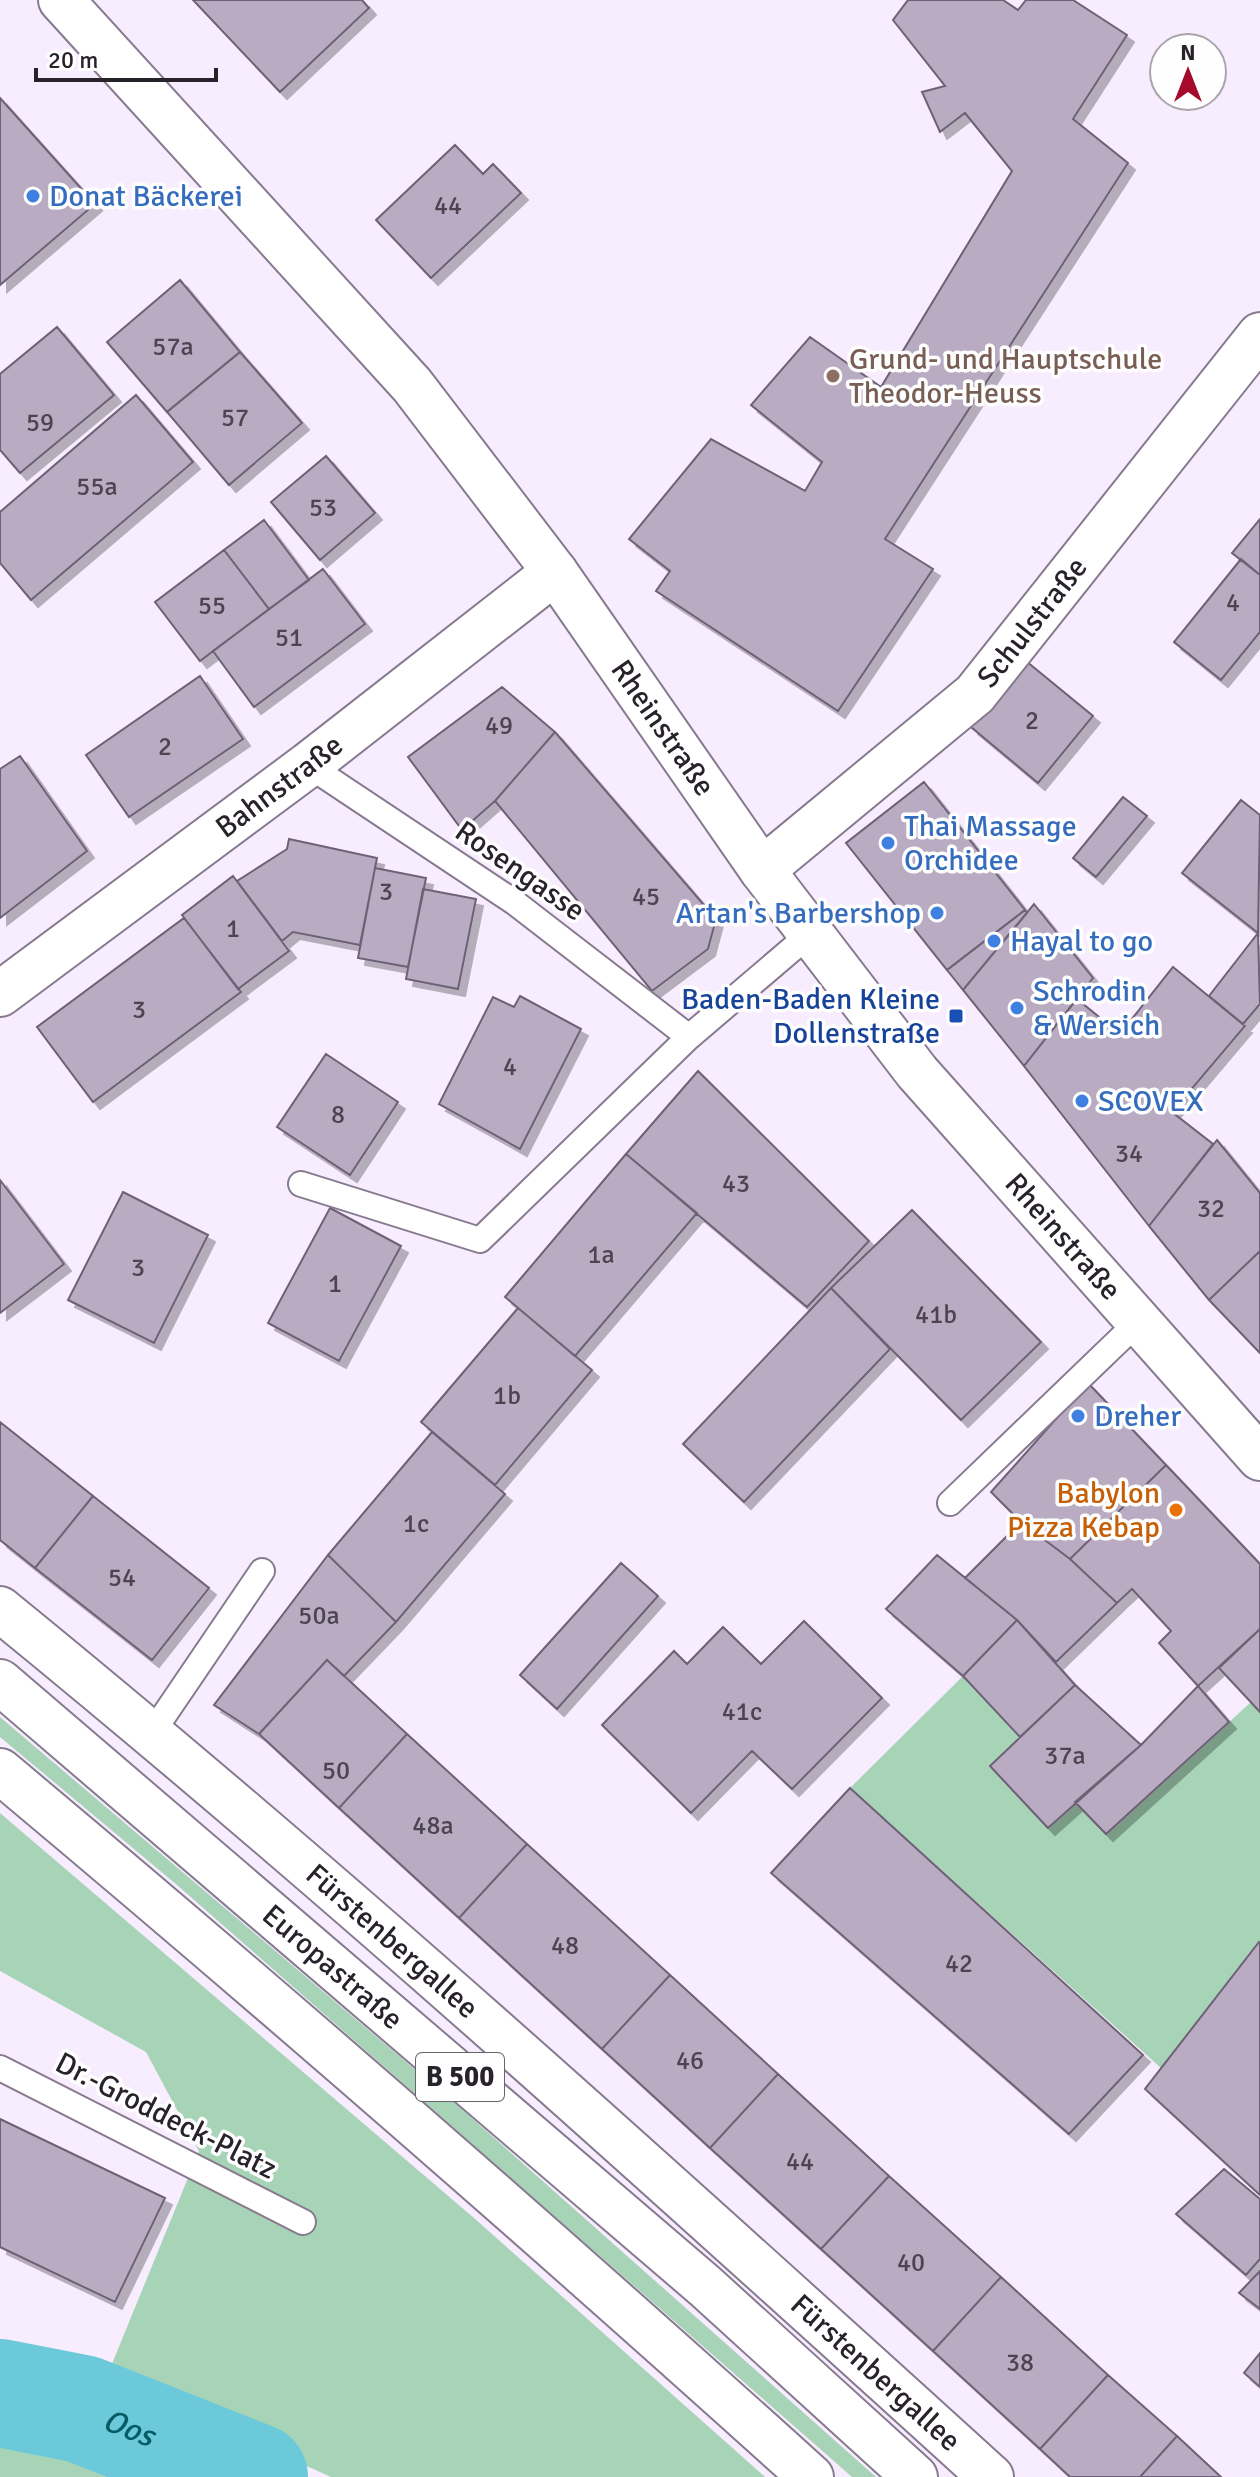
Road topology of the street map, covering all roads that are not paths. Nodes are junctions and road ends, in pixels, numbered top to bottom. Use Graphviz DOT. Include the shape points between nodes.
graph roads {
  1 [pos="61,0"];
  2 [pos="1260,335"];
  3 [pos="555,572"];
  4 [pos="308,765"];
  5 [pos="762,870"];
  6 [pos="811,933"];
  7 [pos="0,994"];
  8 [pos="689,1037"];
  9 [pos="301,1184"];
  10 [pos="1139,1321"];
  11 [pos="1260,1458"];
  12 [pos="950,1503"];
  13 [pos="262,1571"];
  14 [pos="0,1609"];
  15 [pos="0,1682"];
  16 [pos="152,1733"];
  17 [pos="0,1771"];
  18 [pos="0,2068"];
  19 [pos="303,2222"];
  20 [pos="811,2477"];
  21 [pos="915,2477"];
  22 [pos="991,2477"];
  1 -- 3 [label="street, Rheinstraße" via="412,385"];
  2 -- 5 [label="street, Schulstraße" via="975,694"];
  3 -- 4 [label="street, Bahnstraße"];
  3 -- 5 [label="street, Rheinstraße"];
  4 -- 7 [label="street, Bahnstraße"];
  4 -- 8 [label="lane, Rosengasse" via="514,902"];
  5 -- 6 [label="street, Rheinstraße"];
  6 -- 8 [label="lane"];
  6 -- 10 [label="street, Rheinstraße" via="917,1072"];
  8 -- 9 [label="lane" via="480,1240"];
  10 -- 11 [label="street, Rheinstraße"];
  10 -- 12 [label="lane"];
  13 -- 16 [label="lane"];
  14 -- 16 [label="street, Fürstenbergallee"];
  15 -- 21 [label="street, Europastraße / B 500" via="705,2286"];
  16 -- 22 [label="street, Fürstenbergallee" via="739,2248"];
  17 -- 20 [label="street, B 500" via="194,1934"];
  18 -- 19 [label="lane, Dr.-Groddeck-Platz"];
}
